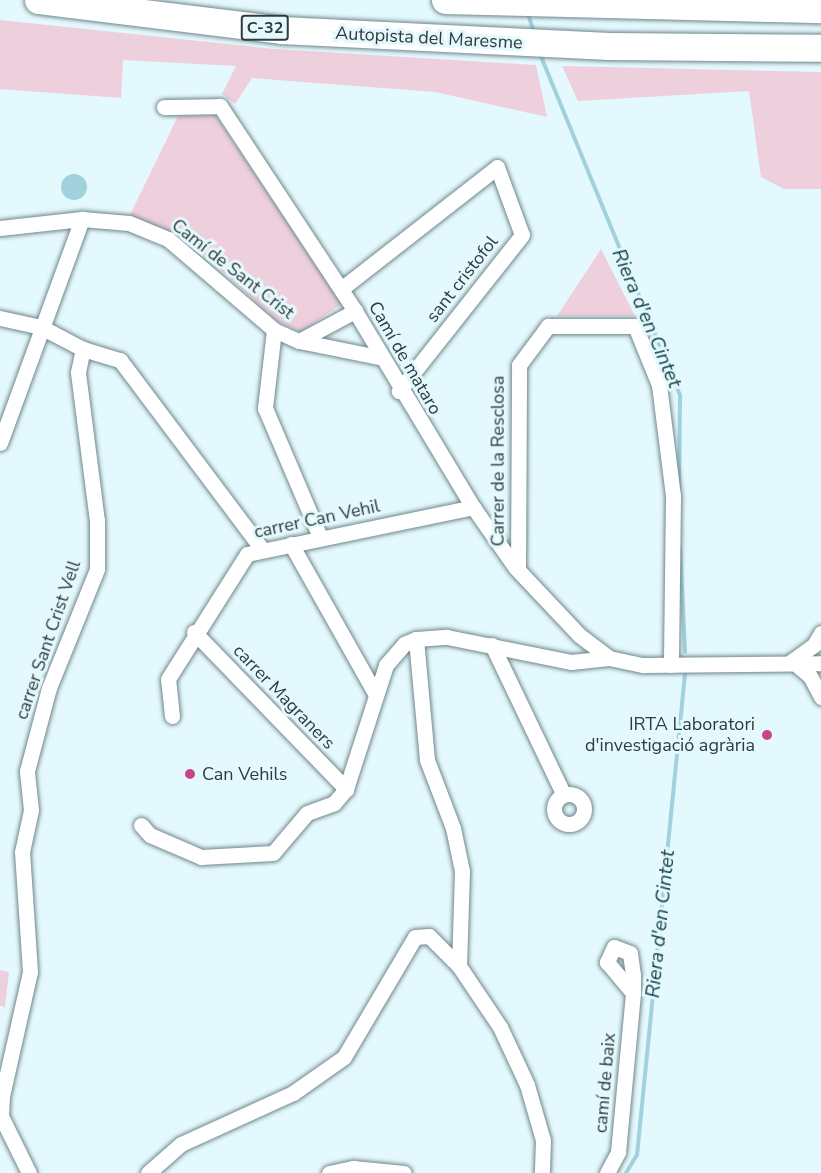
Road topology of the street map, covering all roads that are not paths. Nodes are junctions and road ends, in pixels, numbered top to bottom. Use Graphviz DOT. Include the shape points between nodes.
graph roads {
  1 [pos="38,0"];
  2 [pos="445,0"];
  3 [pos="821,9"];
  4 [pos="821,48"];
  5 [pos="164,107"];
  6 [pos="82,219"];
  7 [pos="0,228"];
  8 [pos="341,289"];
  9 [pos="355,311"];
  10 [pos="0,318"];
  11 [pos="41,327"];
  12 [pos="274,330"];
  13 [pos="299,341"];
  14 [pos="83,349"];
  15 [pos="378,357"];
  16 [pos="399,391"];
  17 [pos="0,443"];
  18 [pos="473,507"];
  19 [pos="320,537"];
  20 [pos="291,544"];
  21 [pos="262,549"];
  22 [pos="518,570"];
  23 [pos="194,632"];
  24 [pos="821,633"];
  25 [pos="416,639"];
  26 [pos="492,645"];
  27 [pos="609,658"];
  28 [pos="792,661"];
  29 [pos="821,663"];
  30 [pos="671,664"];
  31 [pos="375,693"];
  32 [pos="821,697"];
  33 [pos="172,716"];
  34 [pos="346,789"];
  35 [pos="564,795"];
  36 [pos="141,825"];
  37 [pos="459,966"];
  38 [pos="633,993"];
  39 [pos="29,1173"];
  40 [pos="148,1173"];
  41 [pos="329,1173"];
  42 [pos="404,1173"];
  43 [pos="542,1173"];
  44 [pos="607,1173"];
  1 -- 4 [label="highway, Autopista del Maresme / C-32" via="280,30 609,46"];
  2 -- 3 [label="highway, Autopista del Maresme" via="502,5"];
  5 -- 8 [label="street, Camí de mataro" via="220,106"];
  6 -- 7 [label="street, Camí de Sant Crist"];
  6 -- 11 [label="street"];
  6 -- 12 [label="street, Camí de Sant Crist" via="129,223 168,239"];
  8 -- 9 [label="street, Camí de mataro"];
  8 -- 16 [label="street, sant cristofol" via="497,166 522,235"];
  9 -- 13 [label="street, Camí de Sant Crist"];
  9 -- 15 [label="street, Camí de mataro"];
  10 -- 11 [label="street"];
  11 -- 14 [label="street"];
  11 -- 17 [label="street"];
  12 -- 13 [label="street, Camí de Sant Crist"];
  12 -- 19 [label="street" via="265,408"];
  13 -- 15 [label="street, Camí de Sant Crist"];
  14 -- 21 [label="street" via="120,360"];
  14 -- 39 [label="street, carrer Sant Crist Vell" via="78,372 97,520 97,569 49,688 27,771 31,810 22,852 30,972 2,1096 1,1116"];
  15 -- 16 [label="street, Camí de mataro"];
  16 -- 18 [label="street, Camí de mataro"];
  18 -- 19 [label="street, carrer Can Vehil"];
  18 -- 22 [label="street, Camí de mataro"];
  19 -- 20 [label="street, carrer Can Vehil"];
  20 -- 21 [label="street, carrer Can Vehil"];
  20 -- 31 [label="street"];
  21 -- 23 [label="street, carrer Can Vehil" via="247,554"];
  22 -- 27 [label="street, Camí de mataro" via="579,634"];
  22 -- 30 [label="street, Carrer de la Resclosa" via="519,365 548,326 635,326 659,385 674,496"];
  23 -- 33 [label="street, carrer Can Vehil" via="168,679"];
  23 -- 34 [label="street, carrer Magraners"];
  24 -- 28 [label="street" via="814,645"];
  25 -- 26 [label="street" via="447,637"];
  25 -- 31 [label="street" via="404,644 386,665"];
  25 -- 37 [label="street" via="427,760 453,828 462,871"];
  26 -- 27 [label="street" via="571,662"];
  26 -- 35 [label="street"];
  27 -- 30 [label="street"];
  28 -- 29 [label="street"];
  28 -- 30 [label="street"];
  28 -- 32 [label="street" via="810,676"];
  31 -- 34 [label="street" via="362,751"];
  34 -- 36 [label="street" via="334,803 307,813 273,853 262,856 201,857 150,835"];
  37 -- 40 [label="street" via="429,936 416,937 344,1057 292,1093 181,1144"];
  37 -- 43 [label="street" via="500,1027 527,1085 543,1140"];
  38 -- 44 [label="street, camí de baix" via="618,1152"];
  41 -- 42 [label="street" via="353,1168"];
}
